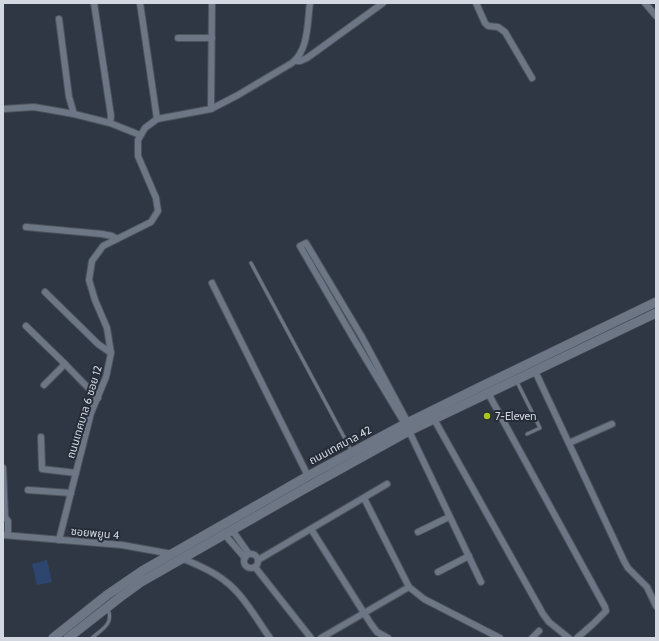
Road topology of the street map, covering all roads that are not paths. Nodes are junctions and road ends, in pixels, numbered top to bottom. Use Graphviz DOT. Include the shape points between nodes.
graph roads {
  1 [pos="94,3"];
  2 [pos="140,3"];
  3 [pos="212,3"];
  4 [pos="310,3"];
  5 [pos="383,3"];
  6 [pos="476,3"];
  7 [pos="645,3"];
  8 [pos="656,16"];
  9 [pos="59,19"];
  10 [pos="178,38"];
  11 [pos="212,38"];
  12 [pos="295,61"];
  13 [pos="532,78"];
  14 [pos="3,109"];
  15 [pos="211,109"];
  16 [pos="74,114"];
  17 [pos="157,120"];
  18 [pos="110,123"];
  19 [pos="140,135"];
  20 [pos="26,227"];
  21 [pos="117,239"];
  22 [pos="251,263"];
  23 [pos="212,283"];
  24 [pos="45,292"];
  25 [pos="338,296"];
  26 [pos="330,300"];
  27 [pos="656,302"];
  28 [pos="656,313"];
  29 [pos="26,326"];
  30 [pos="362,337"];
  31 [pos="355,341"];
  32 [pos="111,353"];
  33 [pos="65,364"];
  34 [pos="535,371"];
  35 [pos="515,379"];
  36 [pos="44,385"];
  37 [pos="488,393"];
  38 [pos="98,398"];
  39 [pos="434,419"];
  40 [pos="612,424"];
  41 [pos="407,426"];
  42 [pos="527,434"];
  43 [pos="41,437"];
  44 [pos="569,443"];
  45 [pos="352,452"];
  46 [pos="3,468"];
  47 [pos="76,473"];
  48 [pos="308,476"];
  49 [pos="387,484"];
  50 [pos="28,490"];
  51 [pos="71,493"];
  52 [pos="364,498"];
  53 [pos="4,517"];
  54 [pos="450,517"];
  55 [pos="311,529"];
  56 [pos="228,532"];
  57 [pos="418,532"];
  58 [pos="5,535"];
  59 [pos="58,540"];
  60 [pos="172,554"];
  61 [pos="247,556"];
  62 [pos="468,556"];
  63 [pos="183,558"];
  64 [pos="258,560"];
  65 [pos="255,567"];
  66 [pos="438,572"];
  67 [pos="481,582"];
  68 [pos="409,587"];
  69 [pos="656,606"];
  70 [pos="107,608"];
  71 [pos="363,613"];
  72 [pos="539,631"];
  73 [pos="53,638"];
  74 [pos="68,638"];
  75 [pos="92,638"];
  76 [pos="270,638"];
  77 [pos="311,638"];
  78 [pos="321,638"];
  79 [pos="388,638"];
  80 [pos="500,638"];
  81 [pos="532,638"];
  82 [pos="569,638"];
  83 [pos="577,638"];
  1 -- 18 [label="street"];
  2 -- 17 [label="street"];
  3 -- 11 [label="street"];
  4 -- 12 [label="street" via="305,41"];
  5 -- 12 [label="street" via="307,58"];
  6 -- 13 [label="street" via="488,26 498,27 506,32"];
  7 -- 8 [label="street"];
  9 -- 16 [label="street" via="69,97"];
  10 -- 11 [label="street"];
  11 -- 15 [label="street"];
  12 -- 15 [label="street"];
  14 -- 16 [label="street" via="34,107"];
  15 -- 17 [label="street"];
  16 -- 18 [label="street"];
  17 -- 19 [label="street"];
  18 -- 19 [label="street"];
  19 -- 21 [label="street, ถนนเทศบาล 6 ซอย 12" via="138,156 156,198 158,211 151,222"];
  20 -- 21 [label="street" via="102,234"];
  21 -- 32 [label="street, ถนนเทศบาล 6 ซอย 12" via="102,246 92,261 90,280 107,328"];
  22 -- 45 [label="lane"];
  23 -- 48 [label="street"];
  24 -- 32 [label="street" via="98,344"];
  25 -- 26 [label="street"];
  25 -- 26 [label="street" via="306,243 300,246"];
  25 -- 30 [label="street"];
  26 -- 31 [label="street"];
  27 -- 41 [label="street, ถนนเทศบาล 42"];
  28 -- 34 [label="street, ถนนเทศบาล 42"];
  29 -- 33 [label="street"];
  30 -- 31 [label="street"];
  30 -- 41 [label="street"];
  31 -- 41 [label="street"];
  32 -- 38 [label="street, ถนนเทศบาล 6 ซอย 12"];
  33 -- 36 [label="street"];
  33 -- 38 [label="street"];
  34 -- 35 [label="street, ถนนเทศบาล 42"];
  34 -- 44 [label="street"];
  35 -- 37 [label="street, ถนนเทศบาล 42"];
  35 -- 42 [label="lane" via="540,428"];
  37 -- 39 [label="street, ถนนเทศบาล 42"];
  37 -- 83 [label="street" via="605,607 606,610 600,617"];
  38 -- 47 [label="street, ถนนเทศบาล 6 ซอย 12" via="91,413"];
  39 -- 41 [label="street, ถนนเทศบาล 42"];
  39 -- 82 [label="street" via="543,614 548,622"];
  40 -- 44 [label="street"];
  41 -- 45 [label="street, ถนนเทศบาล 42"];
  41 -- 54 [label="street"];
  41 -- 56 [label="street, ถนนเทศบาล 42"];
  43 -- 47 [label="street" via="42,469"];
  44 -- 69 [label="street" via="624,561 647,587"];
  45 -- 48 [label="street, ถนนเทศบาล 42"];
  46 -- 53 [label="street"];
  47 -- 51 [label="street, ถนนเทศบาล 6 ซอย 12"];
  48 -- 60 [label="street, ถนนเทศบาล 42"];
  49 -- 52 [label="street"];
  50 -- 51 [label="street"];
  51 -- 59 [label="street, ถนนเทศบาล 6 ซอย 12"];
  52 -- 55 [label="street"];
  52 -- 68 [label="street"];
  53 -- 58 [label="street" via="8,521"];
  54 -- 57 [label="street"];
  54 -- 62 [label="street"];
  55 -- 64 [label="street"];
  55 -- 71 [label="street"];
  56 -- 61 [label="street"];
  56 -- 63 [label="street, ถนนเทศบาล 42"];
  58 -- 59 [label="street, ซอยพยูน 4"];
  59 -- 60 [label="street, ซอยพยูน 4" via="122,545"];
  60 -- 63 [label="street, ซอยพยูน 4"];
  60 -- 73 [label="street, ถนนเทศบาล 42" via="130,579"];
  61 -- 64 [label="street" via="255,555"];
  61 -- 65 [label="street" via="244,562 247,567"];
  62 -- 66 [label="street"];
  62 -- 67 [label="street"];
  63 -- 70 [label="street, ถนนเทศบาล 42" via="141,582"];
  63 -- 76 [label="street, ซอยพยูน 4" via="226,581"];
  64 -- 65 [label="street"];
  65 -- 77 [label="street"];
  68 -- 71 [label="street"];
  68 -- 80 [label="street" via="424,599"];
  70 -- 74 [label="street, ถนนเทศบาล 42"];
  70 -- 75 [label="lane" via="111,616 108,625"];
  71 -- 78 [label="street"];
  71 -- 79 [label="street" via="377,632"];
  72 -- 81 [label="street"];
}
